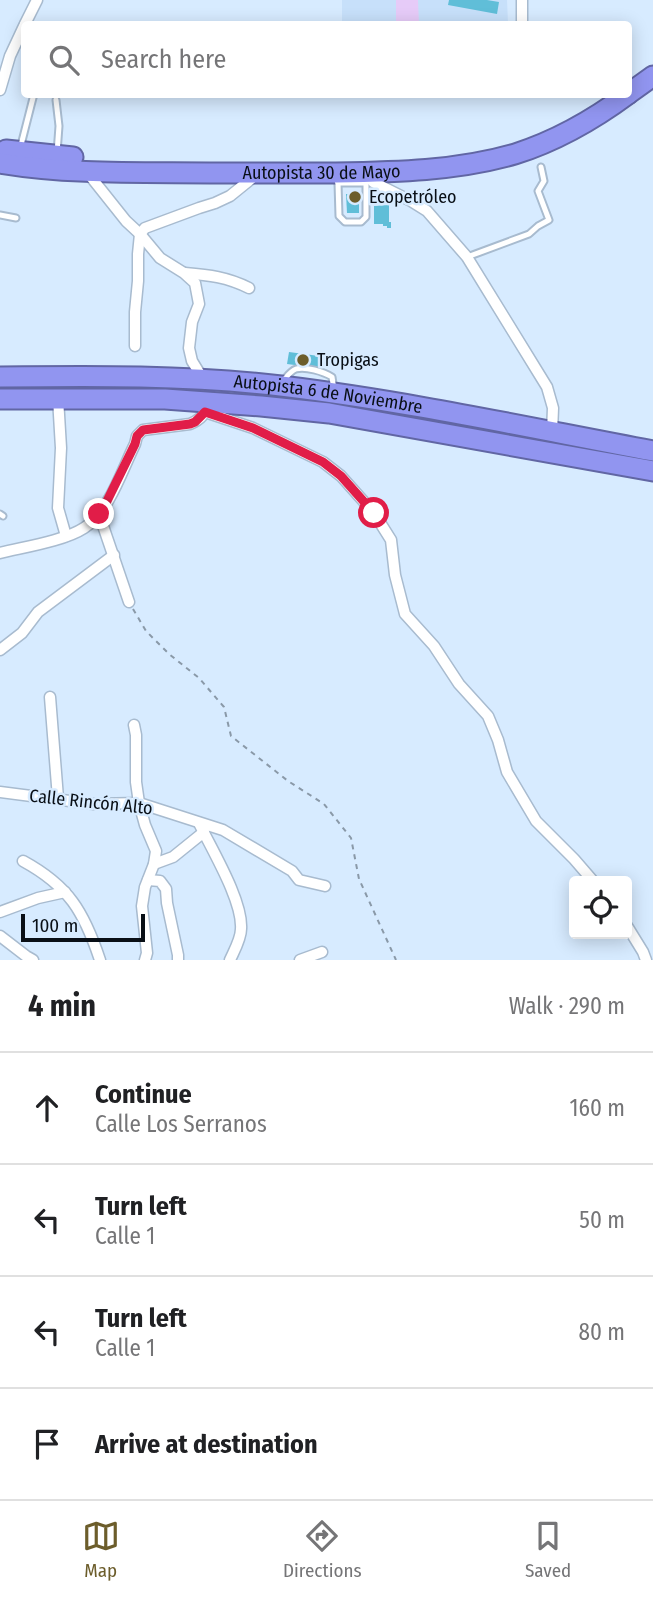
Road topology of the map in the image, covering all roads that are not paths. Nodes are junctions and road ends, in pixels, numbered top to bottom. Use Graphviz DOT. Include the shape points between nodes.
graph roads {
  1 [pos="37,0"];
  2 [pos="522,0"];
  3 [pos="27,21"];
  4 [pos="522,21"];
  5 [pos="21,33"];
  6 [pos="653,61"];
  7 [pos="632,76"];
  8 [pos="653,76"];
  9 [pos="0,90"];
  10 [pos="632,91"];
  11 [pos="32,98"];
  12 [pos="600,98"];
  13 [pos="623,98"];
  14 [pos="56,100"];
  15 [pos="56,156"];
  16 [pos="5,159"];
  17 [pos="541,167"];
  18 [pos="86,171"];
  19 [pos="260,173"];
  20 [pos="336,178"];
  21 [pos="368,178"];
  22 [pos="0,215"];
  23 [pos="16,218"];
  24 [pos="140,234"];
  25 [pos="467,257"];
  26 [pos="184,273"];
  27 [pos="249,288"];
  28 [pos="135,346"];
  29 [pos="0,377"];
  30 [pos="204,379"];
  31 [pos="58,398"];
  32 [pos="0,399"];
  33 [pos="205,407"];
  34 [pos="552,432"];
  35 [pos="653,451"];
  36 [pos="653,471"];
  37 [pos="99,514"];
  38 [pos="66,536"];
  39 [pos="0,553"];
  40 [pos="114,555"];
  41 [pos="129,602"];
  42 [pos="0,650"];
  43 [pos="50,697"];
  44 [pos="134,725"];
  45 [pos="0,792"];
  46 [pos="58,799"];
  47 [pos="139,803"];
  48 [pos="202,827"];
  49 [pos="23,861"];
  50 [pos="154,864"];
  51 [pos="589,876"];
  52 [pos="148,880"];
  53 [pos="326,887"];
  54 [pos="65,892"];
  55 [pos="0,912"];
  56 [pos="632,934"];
  57 [pos="0,936"];
  58 [pos="322,952"];
  59 [pos="33,960"];
  60 [pos="100,960"];
  61 [pos="145,960"];
  62 [pos="178,960"];
  63 [pos="230,960"];
  64 [pos="300,960"];
  65 [pos="646,960"];
  1 -- 3 [label="street"];
  2 -- 4 [label="street"];
  5 -- 9 [label="street"];
  6 -- 7 [label="highway"];
  8 -- 10 [label="highway, Autopista 30 de Mayo"];
  11 -- 16 [label="lane"];
  12 -- 15 [label="highway, Autopista 30 de Mayo" via="544,131 510,143 399,161 126,161"];
  13 -- 21 [label="highway, Autopista 30 de Mayo" via="580,126 515,153"];
  14 -- 15 [label="lane" via="60,126"];
  15 -- 16 [label="highway, Autopista 30 de Mayo"];
  16 -- 18 [label="highway, Autopista 30 de Mayo" via="40,168"];
  17 -- 25 [label="lane" via="544,181 538,191 549,220 529,234"];
  18 -- 19 [label="highway, Autopista 30 de Mayo"];
  18 -- 24 [label="street"];
  19 -- 20 [label="highway, Autopista 30 de Mayo"];
  19 -- 24 [label="street" via="229,197 152,225"];
  20 -- 21 [label="highway, Autopista 30 de Mayo"];
  20 -- 21 [label="lane" via="339,216 345,222 361,222 366,217"];
  21 -- 25 [label="street" via="427,212"];
  22 -- 23 [label="lane"];
  24 -- 26 [label="street" via="160,258"];
  24 -- 28 [label="street"];
  25 -- 34 [label="street" via="547,387 553,408"];
  26 -- 27 [label="street" via="231,279"];
  26 -- 30 [label="street" via="195,283 199,304 188,348"];
  29 -- 30 [label="highway, Autopista 6 de Noviembre"];
  30 -- 34 [label="highway, Autopista 6 de Noviembre" via="335,393"];
  31 -- 32 [label="highway, Autopista 6 de Noviembre"];
  31 -- 33 [label="highway, Autopista 6 de Noviembre" via="165,399"];
  31 -- 38 [label="street" via="58,508"];
  33 -- 36 [label="highway, Autopista 6 de Noviembre" via="329,413"];
  33 -- 37 [label="street" via="195,422 143,430 137,436"];
  33 -- 51 [label="street" via="323,462 374,513 391,540 405,614 488,716 507,772 536,821"];
  34 -- 35 [label="highway, Autopista 6 de Noviembre"];
  37 -- 38 [label="street" via="85,528"];
  37 -- 40 [label="street"];
  38 -- 39 [label="street"];
  40 -- 41 [label="street"];
  40 -- 42 [label="street" via="38,612 22,633"];
  43 -- 46 [label="street"];
  44 -- 47 [label="street"];
  45 -- 46 [label="street, Calle Rincón Alto"];
  46 -- 47 [label="street, Calle Rincón Alto"];
  47 -- 48 [label="street, Calle Rincón Alto"];
  47 -- 50 [label="street" via="156,851"];
  48 -- 50 [label="street" via="173,857"];
  48 -- 53 [label="street, Calle Rincón Alto" via="223,830 292,871 299,880"];
  48 -- 63 [label="street" via="240,915 242,932"];
  49 -- 54 [label="street"];
  50 -- 52 [label="street"];
  52 -- 61 [label="street" via="142,906"];
  52 -- 62 [label="street" via="160,881 166,889"];
  54 -- 55 [label="street"];
  54 -- 60 [label="street" via="90,930"];
  56 -- 65 [label="street"];
  57 -- 59 [label="street"];
  58 -- 64 [label="street"];
}
